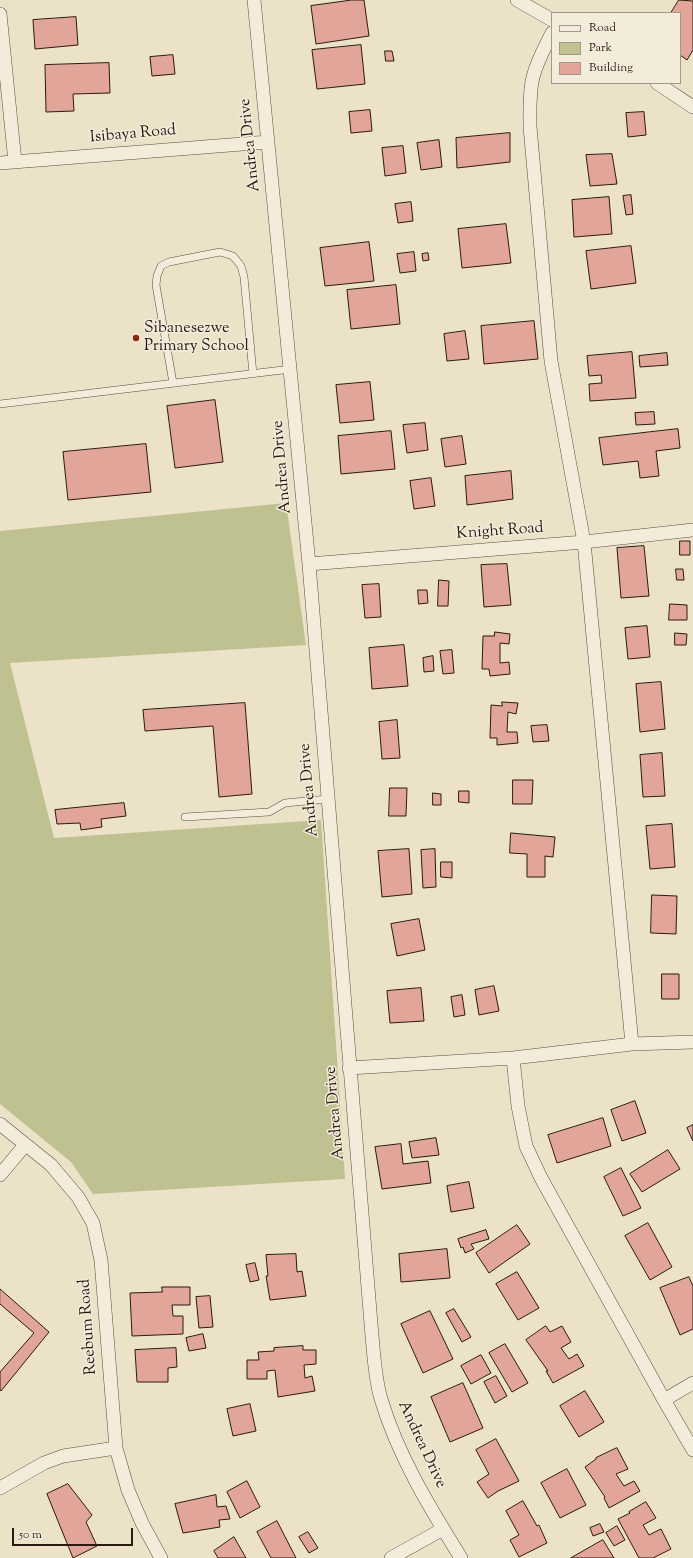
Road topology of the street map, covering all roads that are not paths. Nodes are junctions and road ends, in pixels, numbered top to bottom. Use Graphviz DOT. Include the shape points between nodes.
graph roads {
  1 [pos="254,0"];
  2 [pos="517,0"];
  3 [pos="0,14"];
  4 [pos="551,19"];
  5 [pos="551,35"];
  6 [pos="658,84"];
  7 [pos="693,107"];
  8 [pos="268,142"];
  9 [pos="15,162"];
  10 [pos="0,163"];
  11 [pos="291,369"];
  12 [pos="253,374"];
  13 [pos="173,383"];
  14 [pos="0,404"];
  15 [pos="693,530"];
  16 [pos="584,542"];
  17 [pos="309,564"];
  18 [pos="328,799"];
  19 [pos="185,816"];
  20 [pos="693,1042"];
  21 [pos="632,1044"];
  22 [pos="513,1058"];
  23 [pos="350,1068"];
  24 [pos="0,1124"];
  25 [pos="25,1145"];
  26 [pos="0,1175"];
  27 [pos="693,1383"];
  28 [pos="664,1400"];
  29 [pos="116,1448"];
  30 [pos="693,1450"];
  31 [pos="0,1488"];
  32 [pos="442,1529"];
  33 [pos="161,1558"];
  34 [pos="391,1558"];
  35 [pos="461,1558"];
  1 -- 8 [label="street, Andrea Drive"];
  2 -- 4 [label="street"];
  3 -- 9 [label="street"];
  5 -- 16 [label="street" via="533,77 530,127 551,361"];
  6 -- 7 [label="street"];
  8 -- 9 [label="street, Isibaya Road"];
  8 -- 11 [label="street, Andrea Drive"];
  9 -- 10 [label="street, Isibaya Road"];
  11 -- 12 [label="lane"];
  11 -- 17 [label="street, Andrea Drive"];
  12 -- 13 [label="lane"];
  12 -- 13 [label="lane" via="244,277 241,266 233,256 220,252 169,262 161,266 156,276"];
  13 -- 14 [label="lane"];
  15 -- 16 [label="street, Knight Road"];
  16 -- 17 [label="street, Knight Road"];
  16 -- 21 [label="street"];
  17 -- 18 [label="street, Andrea Drive"];
  18 -- 19 [label="lane" via="285,802 269,812"];
  18 -- 23 [label="street, Andrea Drive"];
  20 -- 21 [label="street"];
  21 -- 22 [label="street"];
  22 -- 23 [label="street"];
  22 -- 28 [label="street" via="518,1106 526,1146 566,1225"];
  23 -- 32 [label="street, Andrea Drive" via="372,1336 381,1398 406,1462"];
  24 -- 25 [label="street, Reebum Road"];
  25 -- 26 [label="street"];
  25 -- 29 [label="street, Reebum Road" via="51,1165 78,1197 93,1223 101,1260"];
  27 -- 28 [label="street"];
  28 -- 30 [label="street"];
  29 -- 31 [label="street" via="62,1456 44,1463"];
  29 -- 33 [label="street, Reebum Road" via="128,1490"];
  32 -- 34 [label="street"];
  32 -- 35 [label="street, Andrea Drive"];
}
